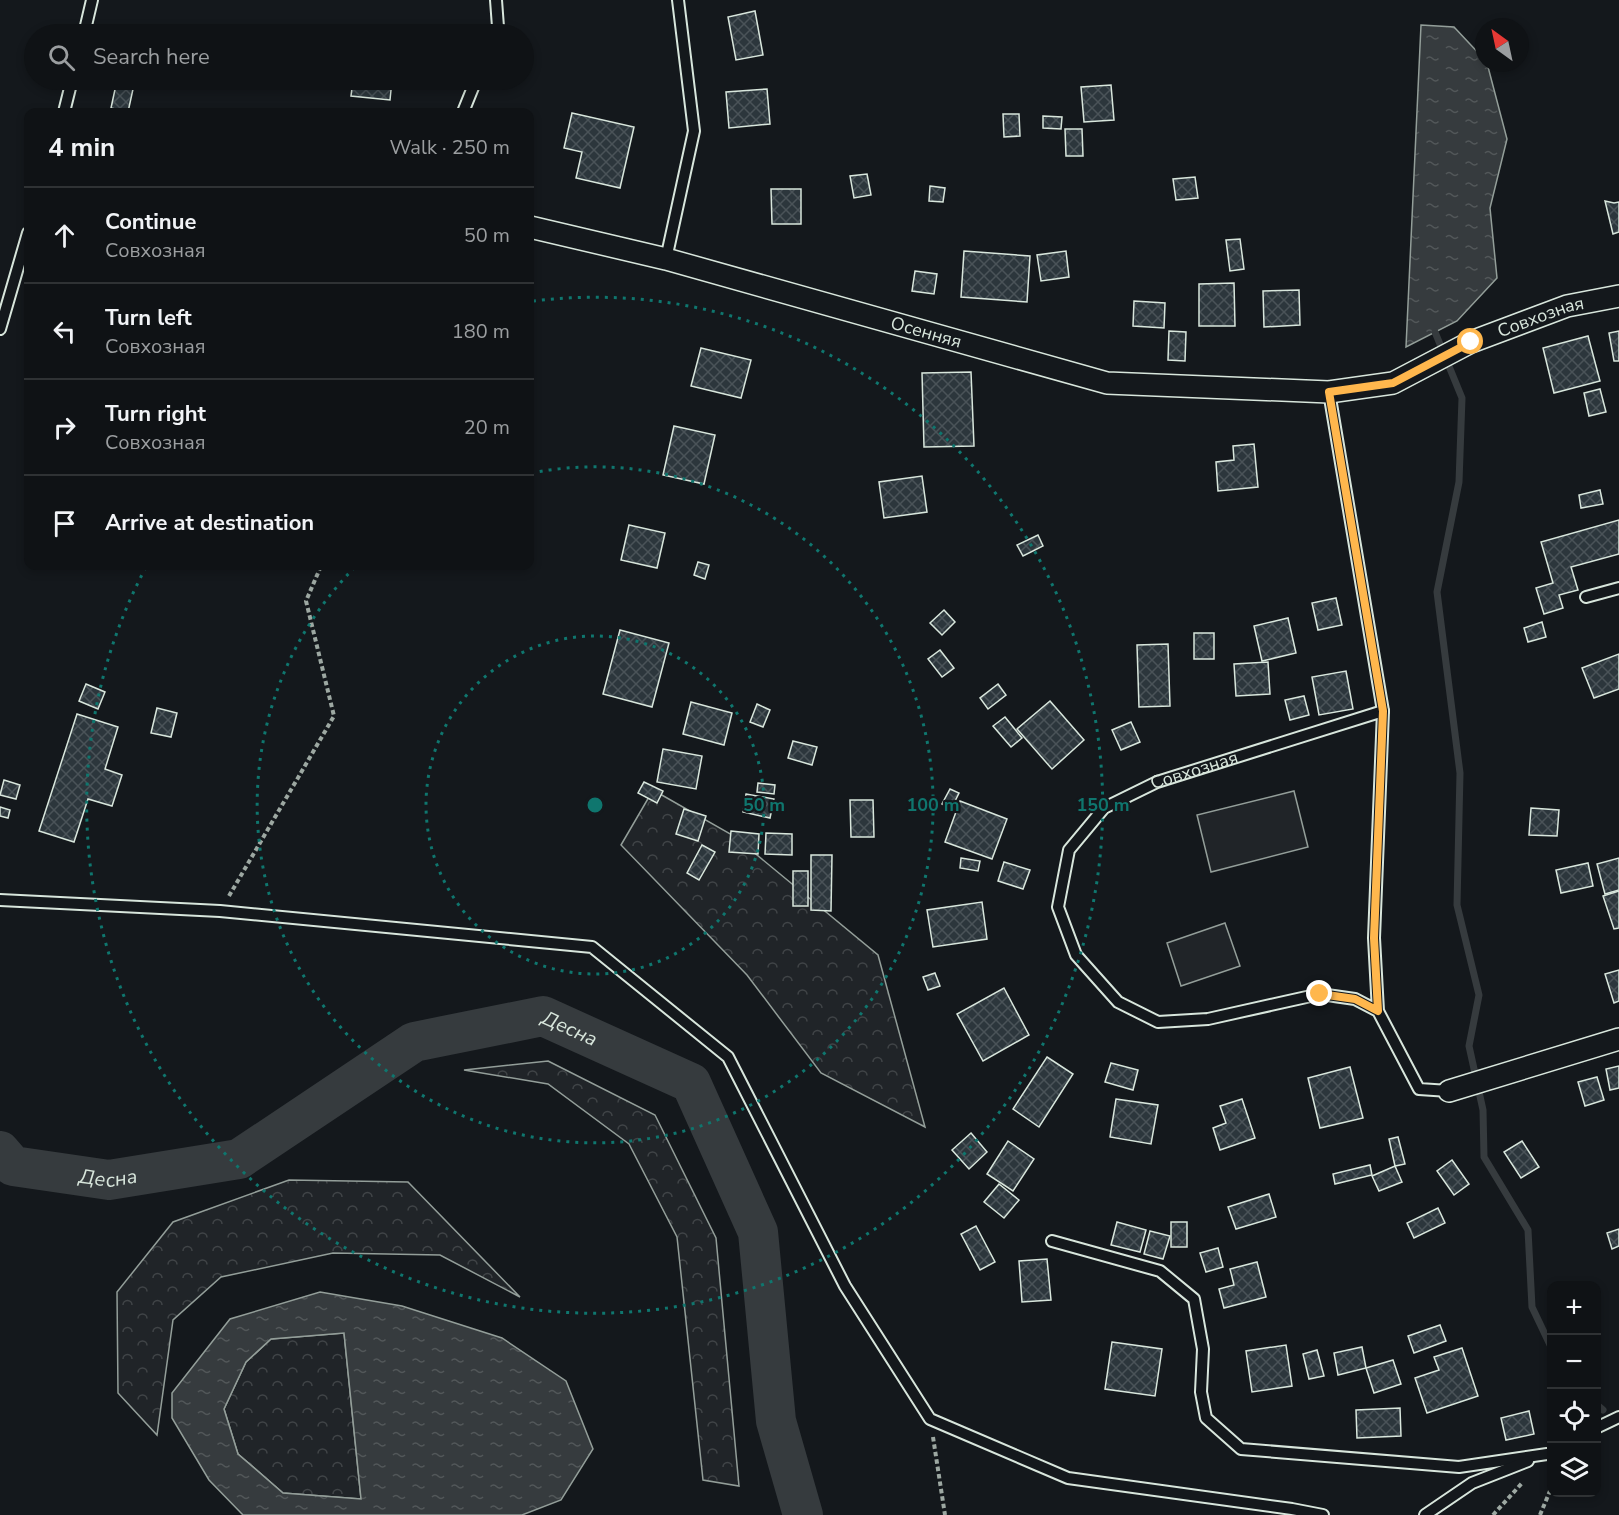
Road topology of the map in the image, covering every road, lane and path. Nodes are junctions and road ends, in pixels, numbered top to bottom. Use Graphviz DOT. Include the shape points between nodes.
graph roads {
  1 [pos="92,0"];
  2 [pos="496,0"];
  3 [pos="678,0"];
  4 [pos="86,24"];
  5 [pos="498,24"];
  6 [pos="70,90"];
  7 [pos="472,90"];
  8 [pos="65,108"];
  9 [pos="465,108"];
  10 [pos="534,228"];
  11 [pos="24,247"];
  12 [pos="666,259"];
  13 [pos="1619,296"];
  14 [pos="0,329"];
  15 [pos="1329,392"];
  16 [pos="319,570"];
  17 [pos="1619,588"];
  18 [pos="1586,597"];
  19 [pos="1383,711"];
  20 [pos="0,900"];
  21 [pos="220,911"];
  22 [pos="1378,1011"];
  23 [pos="1619,1039"];
  24 [pos="1449,1091"];
  25 [pos="1052,1241"];
  26 [pos="1619,1417"];
  27 [pos="930,1419"];
  28 [pos="1601,1426"];
  29 [pos="1547,1453"];
  30 [pos="1547,1454"];
  31 [pos="1547,1455"];
  32 [pos="1547,1497"];
  33 [pos="945,1515"];
  34 [pos="1323,1515"];
  35 [pos="1425,1515"];
  36 [pos="1493,1515"];
  37 [pos="1540,1515"];
  1 -- 4 [label="lane"];
  2 -- 5 [label="lane"];
  3 -- 12 [label="lane" via="694,130"];
  6 -- 8 [label="lane"];
  7 -- 9 [label="lane"];
  10 -- 12 [label="street, Осенняя"];
  11 -- 14 [label="lane"];
  12 -- 15 [label="street, Осенняя" via="1107,383"];
  13 -- 15 [label="street, Совхозная" via="1567,306 1471,342 1393,383"];
  15 -- 19 [label="lane"];
  16 -- 21 [label="path" via="306,601 334,716"];
  17 -- 18 [label="lane"];
  19 -- 22 [label="lane" via="1374,938"];
  19 -- 22 [label="lane, Совхозная" via="1157,782 1104,808 1069,850 1058,907 1076,955 1118,1002 1158,1022 1208,1019 1320,994 1355,999"];
  20 -- 21 [label="lane"];
  21 -- 27 [label="lane" via="592,947 728,1057 845,1286"];
  22 -- 24 [label="lane" via="1419,1089"];
  23 -- 24 [label="street"];
  25 -- 29 [label="lane" via="1160,1271 1194,1299 1203,1349 1201,1392 1206,1418 1240,1449 1459,1467"];
  26 -- 28 [label="lane"];
  27 -- 33 [label="path"];
  27 -- 34 [label="lane" via="1068,1478"];
  30 -- 35 [label="lane" via="1472,1483"];
  31 -- 36 [label="path"];
  32 -- 37 [label="path"];
}
